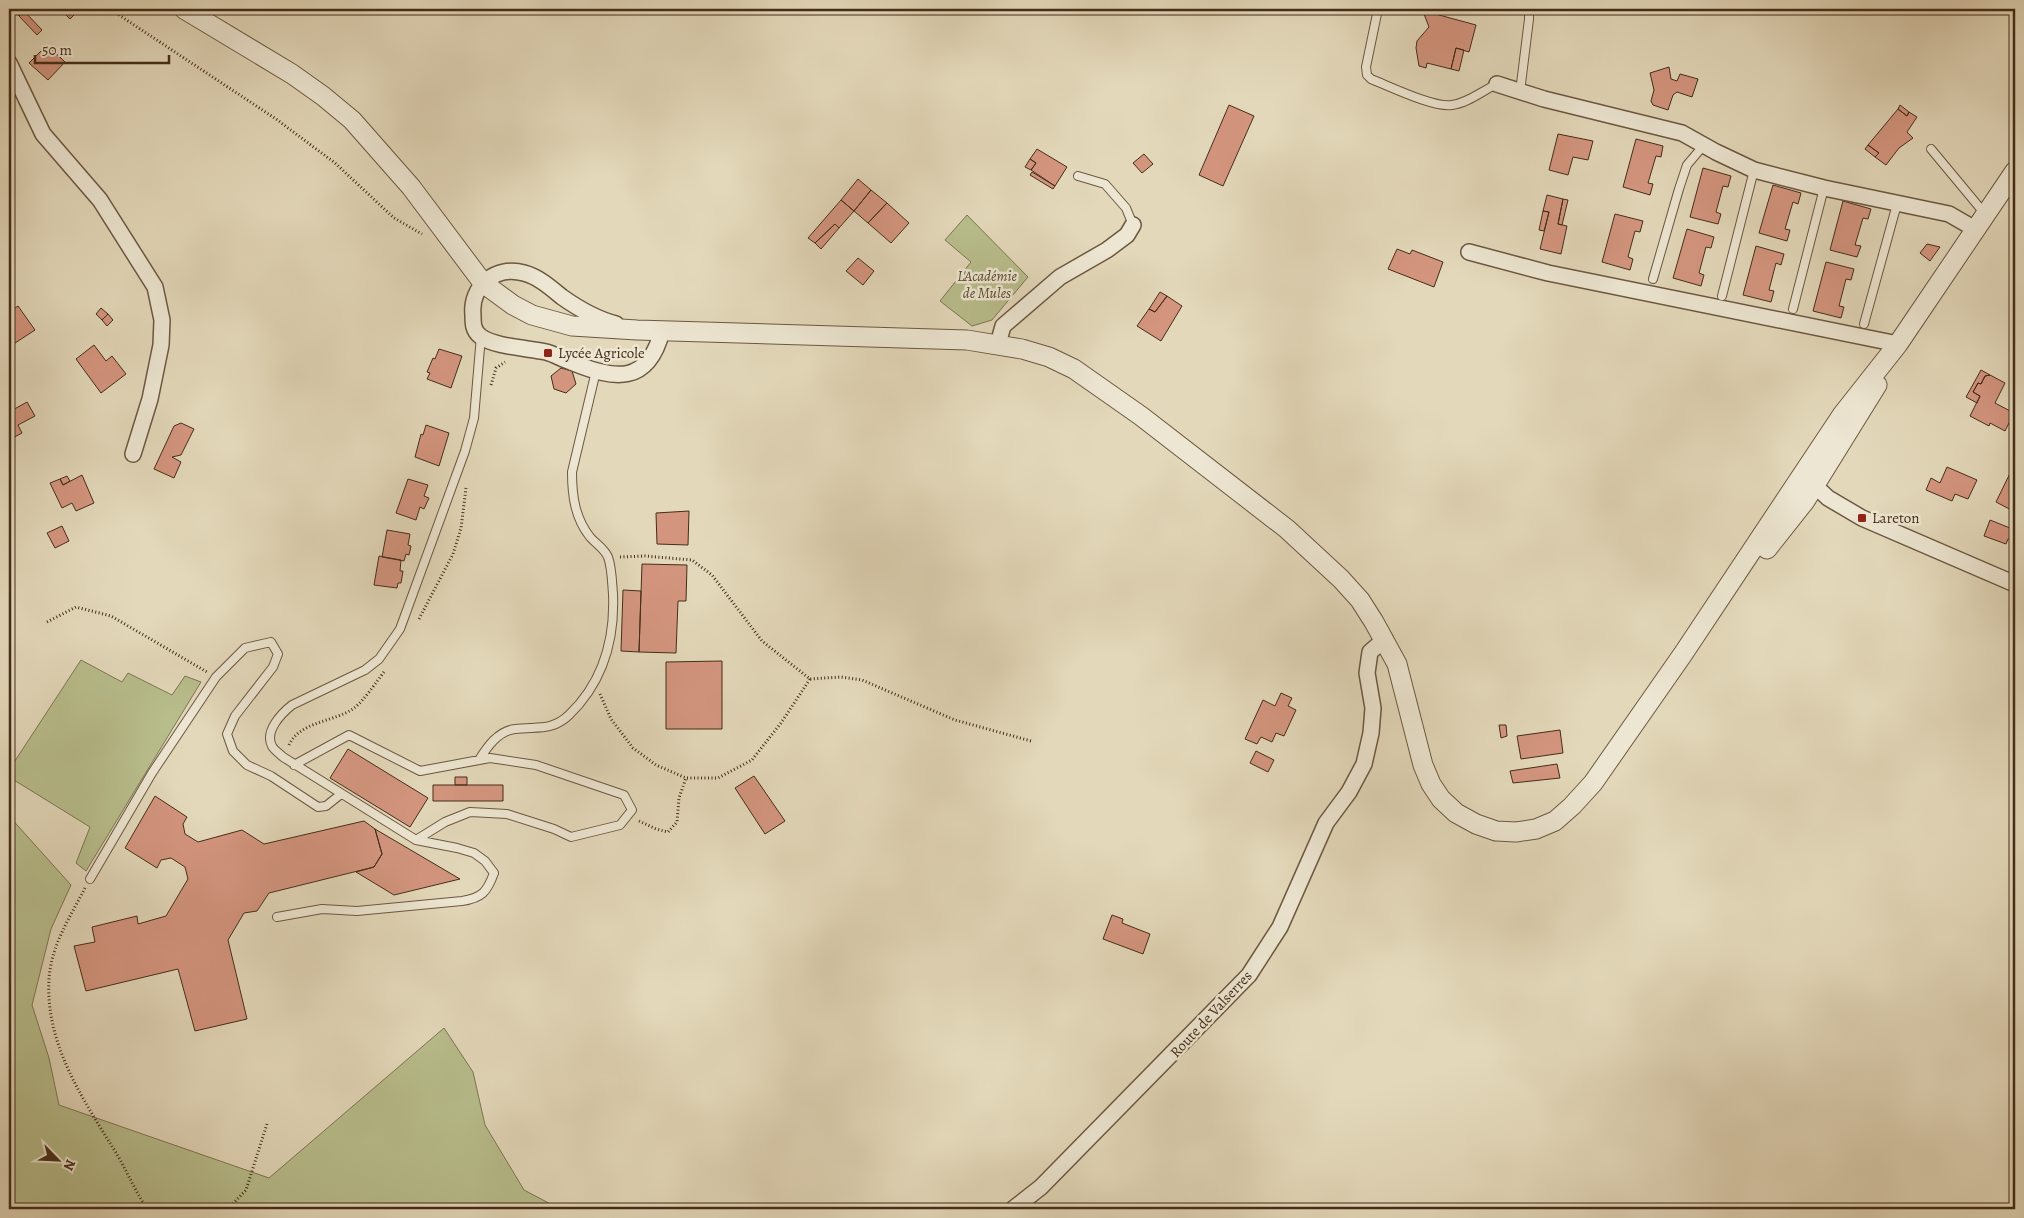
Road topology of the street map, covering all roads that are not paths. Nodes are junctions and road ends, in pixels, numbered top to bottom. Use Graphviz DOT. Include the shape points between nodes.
graph roads {
  1 [pos="184,9"];
  2 [pos="1378,9"];
  3 [pos="1529,9"];
  4 [pos="9,62"];
  5 [pos="1497,84"];
  6 [pos="1520,92"];
  7 [pos="1704,145"];
  8 [pos="1931,149"];
  9 [pos="1754,170"];
  10 [pos="2015,171"];
  11 [pos="1078,176"];
  12 [pos="1824,188"];
  13 [pos="1897,204"];
  14 [pos="1980,222"];
  15 [pos="1133,225"];
  16 [pos="1469,252"];
  17 [pos="1653,279"];
  18 [pos="482,282"];
  19 [pos="1722,296"];
  20 [pos="1793,309"];
  21 [pos="1864,324"];
  22 [pos="637,330"];
  23 [pos="662,331"];
  24 [pos="480,336"];
  25 [pos="998,344"];
  26 [pos="1898,344"];
  27 [pos="596,371"];
  28 [pos="1842,415"];
  29 [pos="133,454"];
  30 [pos="1814,486"];
  31 [pos="1794,487"];
  32 [pos="2015,584"];
  33 [pos="1385,639"];
  34 [pos="1683,654"];
  35 [pos="479,760"];
  36 [pos="294,764"];
  37 [pos="341,794"];
  38 [pos="416,840"];
  39 [pos="90,879"];
  40 [pos="277,917"];
  41 [pos="1012,1209"];
  1 -- 18 [label="street" via="292,74 352,120 411,187"];
  2 -- 5 [label="lane" via="1366,67 1371,79 1445,105 1470,98"];
  3 -- 6 [label="lane"];
  4 -- 29 [label="street" via="43,134 100,200 155,287 162,320 161,345 150,398"];
  5 -- 6 [label="street"];
  6 -- 7 [label="street" via="1682,133"];
  7 -- 9 [label="street"];
  7 -- 17 [label="lane" via="1687,165"];
  8 -- 14 [label="lane"];
  9 -- 12 [label="street"];
  9 -- 19 [label="lane"];
  10 -- 14 [label="street"];
  11 -- 15 [label="lane" via="1105,184 1126,208"];
  12 -- 13 [label="street"];
  12 -- 20 [label="lane"];
  13 -- 14 [label="street"];
  13 -- 21 [label="lane"];
  14 -- 26 [label="street"];
  15 -- 25 [label="street" via="1127,235 1060,277 1003,326"];
  16 -- 26 [label="street" via="1548,273"];
  18 -- 22 [label="street" via="513,306 554,322"];
  18 -- 22 [label="street" via="509,271 524,273 540,280 580,309 606,322"];
  18 -- 24 [label="street" via="472,311 474,328"];
  22 -- 23 [label="street"];
  23 -- 25 [label="street" via="967,340"];
  23 -- 27 [label="street" via="656,349 643,367 622,374"];
  24 -- 27 [label="street" via="548,353"];
  24 -- 36 [label="lane" via="472,426 400,629 379,660 365,670 292,705 282,713 270,736 271,745"];
  25 -- 33 [label="street" via="1049,357 1074,369 1141,416 1314,553 1360,600"];
  26 -- 28 [label="street"];
  26 -- 30 [label="street" via="1864,409"];
  27 -- 35 [label="lane" via="572,472 572,487 574,504 584,529 608,557 612,582 612,634 607,655 596,681 568,716 553,726 514,729 498,736"];
  28 -- 30 [label="street" via="1835,439 1811,474 1810,482"];
  28 -- 31 [label="street"];
  30 -- 31 [label="street" via="1804,483"];
  30 -- 32 [label="street" via="1862,518"];
  30 -- 34 [label="street"];
  31 -- 34 [label="street"];
  33 -- 34 [label="street" via="1396,664 1431,784 1456,813 1496,831 1536,829 1555,820 1572,806 1593,783"];
  33 -- 41 [label="street, Route de Valserres" via="1370,652 1367,673 1373,708 1364,764 1349,792 1326,822 1280,927 1249,975 1041,1186"];
  35 -- 36 [label="lane" via="420,770 349,735"];
  35 -- 38 [label="lane" via="490,758 536,765 624,795 632,810 620,825 571,838 507,814 470,812 445,822"];
  36 -- 37 [label="lane"];
  37 -- 38 [label="lane"];
  37 -- 39 [label="lane" via="326,806 318,807 271,776 247,765 233,751 227,734 235,716 274,667 278,654 271,642 244,648 216,677 152,773"];
  38 -- 40 [label="lane" via="474,853 494,873 489,886 478,899 462,902 357,911 322,909"];
}
